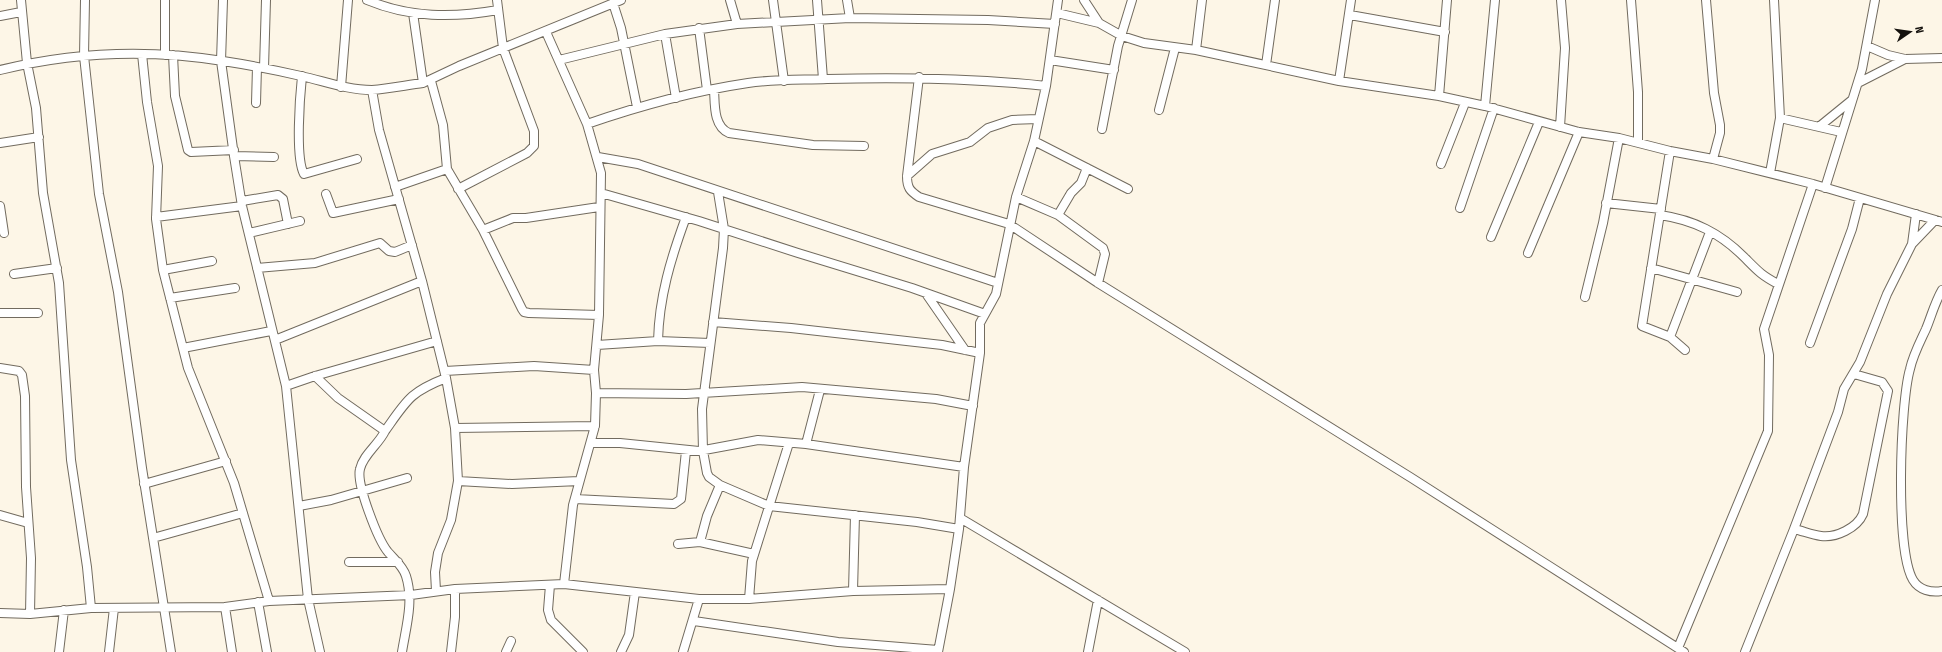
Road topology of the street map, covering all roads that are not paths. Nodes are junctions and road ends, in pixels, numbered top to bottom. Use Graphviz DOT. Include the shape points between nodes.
graph roads {
  1 [pos="20,0"];
  2 [pos="85,0"];
  3 [pos="165,0"];
  4 [pos="223,0"];
  5 [pos="266,0"];
  6 [pos="348,0"];
  7 [pos="367,0"];
  8 [pos="497,0"];
  9 [pos="730,0"];
  10 [pos="773,0"];
  11 [pos="817,0"];
  12 [pos="847,0"];
  13 [pos="1058,0"];
  14 [pos="1084,0"];
  15 [pos="1132,0"];
  16 [pos="1202,0"];
  17 [pos="1275,0"];
  18 [pos="1351,0"];
  19 [pos="1447,0"];
  20 [pos="1495,0"];
  21 [pos="1561,0"];
  22 [pos="1631,0"];
  23 [pos="1706,0"];
  24 [pos="1774,0"];
  25 [pos="1875,0"];
  26 [pos="612,2"];
  27 [pos="498,10"];
  28 [pos="21,12"];
  29 [pos="413,13"];
  30 [pos="1057,13"];
  31 [pos="1350,15"];
  32 [pos="0,16"];
  33 [pos="819,18"];
  34 [pos="850,18"];
  35 [pos="777,23"];
  36 [pos="1099,23"];
  37 [pos="737,24"];
  38 [pos="1055,24"];
  39 [pos="699,28"];
  40 [pos="546,32"];
  41 [pos="1445,32"];
  42 [pos="665,34"];
  43 [pos="1122,36"];
  44 [pos="624,43"];
  45 [pos="1867,46"];
  46 [pos="503,48"];
  47 [pos="1175,48"];
  48 [pos="1196,50"];
  49 [pos="142,54"];
  50 [pos="169,55"];
  51 [pos="84,56"];
  52 [pos="1942,58"];
  53 [pos="1905,59"];
  54 [pos="559,60"];
  55 [pos="1050,60"];
  56 [pos="221,61"];
  57 [pos="27,64"];
  58 [pos="1266,65"];
  59 [pos="261,68"];
  60 [pos="0,70"];
  61 [pos="1114,70"];
  62 [pos="302,76"];
  63 [pos="919,77"];
  64 [pos="823,80"];
  65 [pos="784,81"];
  66 [pos="1339,81"];
  67 [pos="427,82"];
  68 [pos="1858,83"];
  69 [pos="1046,86"];
  70 [pos="341,87"];
  71 [pos="372,90"];
  72 [pos="710,90"];
  73 [pos="1438,96"];
  74 [pos="676,98"];
  75 [pos="1852,100"];
  76 [pos="256,103"];
  77 [pos="1465,103"];
  78 [pos="637,107"];
  79 [pos="1490,107"];
  80 [pos="1159,110"];
  81 [pos="1780,118"];
  82 [pos="1038,119"];
  83 [pos="1538,122"];
  84 [pos="587,124"];
  85 [pos="1820,126"];
  86 [pos="1560,127"];
  87 [pos="1102,129"];
  88 [pos="1579,132"];
  89 [pos="1841,132"];
  90 [pos="39,137"];
  91 [pos="1619,138"];
  92 [pos="1034,141"];
  93 [pos="1638,142"];
  94 [pos="0,143"];
  95 [pos="864,146"];
  96 [pos="1670,151"];
  97 [pos="234,153"];
  98 [pos="274,157"];
  99 [pos="598,157"];
  100 [pos="357,159"];
  101 [pos="1713,159"];
  102 [pos="1441,164"];
  103 [pos="1087,168"];
  104 [pos="448,169"];
  105 [pos="1770,173"];
  106 [pos="907,176"];
  107 [pos="1814,184"];
  108 [pos="395,187"];
  109 [pos="1825,188"];
  110 [pos="458,189"];
  111 [pos="1128,189"];
  112 [pos="718,192"];
  113 [pos="601,193"];
  114 [pos="326,194"];
  115 [pos="1016,197"];
  116 [pos="1860,198"];
  117 [pos="399,199"];
  118 [pos="242,203"];
  119 [pos="1606,203"];
  120 [pos="0,206"];
  121 [pos="600,207"];
  122 [pos="1460,208"];
  123 [pos="1660,212"];
  124 [pos="1916,214"];
  125 [pos="1058,215"];
  126 [pos="156,216"];
  127 [pos="686,217"];
  128 [pos="300,221"];
  129 [pos="1939,221"];
  130 [pos="288,224"];
  131 [pos="1009,224"];
  132 [pos="724,229"];
  133 [pos="482,230"];
  134 [pos="1710,232"];
  135 [pos="4,233"];
  136 [pos="249,233"];
  137 [pos="1491,237"];
  138 [pos="1912,244"];
  139 [pos="412,245"];
  140 [pos="1528,252"];
  141 [pos="212,261"];
  142 [pos="57,268"];
  143 [pos="257,268"];
  144 [pos="1651,268"];
  145 [pos="163,270"];
  146 [pos="14,274"];
  147 [pos="1691,279"];
  148 [pos="422,281"];
  149 [pos="1098,282"];
  150 [pos="998,283"];
  151 [pos="1778,284"];
  152 [pos="235,288"];
  153 [pos="1942,290"];
  154 [pos="1737,292"];
  155 [pos="927,295"];
  156 [pos="1585,297"];
  157 [pos="170,298"];
  158 [pos="0,313"];
  159 [pos="38,313"];
  160 [pos="985,314"];
  161 [pos="599,315"];
  162 [pos="713,322"];
  163 [pos="271,331"];
  164 [pos="1670,337"];
  165 [pos="275,340"];
  166 [pos="437,341"];
  167 [pos="658,341"];
  168 [pos="710,343"];
  169 [pos="1810,343"];
  170 [pos="598,345"];
  171 [pos="183,348"];
  172 [pos="965,350"];
  173 [pos="1685,350"];
  174 [pos="980,352"];
  175 [pos="0,368"];
  176 [pos="594,370"];
  177 [pos="1854,374"];
  178 [pos="445,375"];
  179 [pos="315,376"];
  180 [pos="286,386"];
  181 [pos="820,390"];
  182 [pos="596,393"];
  183 [pos="704,394"];
  184 [pos="973,406"];
  185 [pos="595,426"];
  186 [pos="455,428"];
  187 [pos="385,431"];
  188 [pos="591,443"];
  189 [pos="789,443"];
  190 [pos="806,444"];
  191 [pos="686,451"];
  192 [pos="703,451"];
  193 [pos="226,461"];
  194 [pos="964,467"];
  195 [pos="407,478"];
  196 [pos="458,481"];
  197 [pos="579,481"];
  198 [pos="144,484"];
  199 [pos="720,485"];
  200 [pos="363,490"];
  201 [pos="575,499"];
  202 [pos="299,506"];
  203 [pos="769,506"];
  204 [pos="243,513"];
  205 [pos="0,515"];
  206 [pos="855,515"];
  207 [pos="960,518"];
  208 [pos="28,523"];
  209 [pos="959,529"];
  210 [pos="1794,529"];
  211 [pos="153,538"];
  212 [pos="700,542"];
  213 [pos="678,544"];
  214 [pos="754,554"];
  215 [pos="349,562"];
  216 [pos="398,562"];
  217 [pos="564,584"];
  218 [pos="550,585"];
  219 [pos="454,589"];
  220 [pos="950,589"];
  221 [pos="436,591"];
  222 [pos="853,591"];
  223 [pos="1942,591"];
  224 [pos="635,592"];
  225 [pos="410,595"];
  226 [pos="308,599"];
  227 [pos="699,599"];
  228 [pos="749,599"];
  229 [pos="1098,600"];
  230 [pos="269,601"];
  231 [pos="258,602"];
  232 [pos="225,607"];
  233 [pos="91,608"];
  234 [pos="114,608"];
  235 [pos="165,608"];
  236 [pos="64,610"];
  237 [pos="0,613"];
  238 [pos="30,614"];
  239 [pos="694,621"];
  240 [pos="511,641"];
  241 [pos="1681,650"];
  242 [pos="938,651"];
  243 [pos="59,652"];
  244 [pos="109,652"];
  245 [pos="171,652"];
  246 [pos="232,652"];
  247 [pos="267,652"];
  248 [pos="320,652"];
  249 [pos="402,652"];
  250 [pos="451,652"];
  251 [pos="506,652"];
  252 [pos="583,652"];
  253 [pos="621,652"];
  254 [pos="683,652"];
  255 [pos="1088,652"];
  256 [pos="1184,652"];
  257 [pos="1745,652"];
  1 -- 28 [label="street"];
  2 -- 51 [label="street"];
  3 -- 50 [label="street"];
  4 -- 56 [label="street"];
  5 -- 59 [label="street"];
  6 -- 70 [label="street"];
  7 -- 29 [label="street"];
  8 -- 27 [label="street"];
  9 -- 37 [label="street"];
  10 -- 35 [label="street"];
  11 -- 33 [label="street"];
  12 -- 34 [label="street"];
  13 -- 30 [label="street"];
  14 -- 36 [label="street"];
  15 -- 43 [label="street"];
  16 -- 48 [label="street"];
  17 -- 58 [label="street"];
  18 -- 31 [label="street"];
  19 -- 41 [label="street"];
  20 -- 79 [label="street"];
  21 -- 86 [label="street" via="1565,48"];
  22 -- 93 [label="street" via="1638,92"];
  23 -- 101 [label="street" via="1714,93 1720,125"];
  24 -- 81 [label="street"];
  25 -- 45 [label="street"];
  26 -- 40 [label="street"];
  26 -- 44 [label="street"];
  27 -- 29 [label="street" via="460,16"];
  27 -- 46 [label="street"];
  28 -- 32 [label="street"];
  28 -- 57 [label="street"];
  29 -- 67 [label="street"];
  30 -- 36 [label="street"];
  30 -- 38 [label="street"];
  31 -- 41 [label="street"];
  31 -- 66 [label="street"];
  33 -- 34 [label="street"];
  33 -- 35 [label="street"];
  33 -- 64 [label="street"];
  34 -- 38 [label="street" via="988,20"];
  35 -- 37 [label="street"];
  35 -- 65 [label="street"];
  36 -- 43 [label="street"];
  37 -- 39 [label="street"];
  38 -- 55 [label="street"];
  39 -- 42 [label="street"];
  39 -- 72 [label="street"];
  40 -- 46 [label="street"];
  40 -- 54 [label="street"];
  41 -- 73 [label="street"];
  42 -- 44 [label="street"];
  42 -- 74 [label="street"];
  43 -- 47 [label="street"];
  43 -- 61 [label="street"];
  44 -- 54 [label="street"];
  44 -- 78 [label="street"];
  45 -- 53 [label="street"];
  45 -- 68 [label="street"];
  46 -- 67 [label="street"];
  46 -- 110 [label="street" via="534,131 534,146 527,153"];
  47 -- 48 [label="street"];
  47 -- 80 [label="street"];
  48 -- 58 [label="street"];
  49 -- 50 [label="street"];
  49 -- 51 [label="street"];
  49 -- 126 [label="street" via="158,166"];
  50 -- 56 [label="street"];
  50 -- 97 [label="street" via="175,96 188,150"];
  51 -- 57 [label="street"];
  51 -- 198 [label="street" via="99,194 118,292"];
  52 -- 53 [label="street"];
  53 -- 68 [label="street"];
  54 -- 84 [label="street"];
  55 -- 61 [label="street"];
  55 -- 69 [label="street"];
  56 -- 59 [label="street"];
  56 -- 97 [label="street"];
  57 -- 60 [label="street"];
  57 -- 90 [label="street"];
  58 -- 66 [label="street"];
  59 -- 62 [label="street"];
  59 -- 76 [label="street"];
  61 -- 87 [label="street"];
  62 -- 70 [label="street"];
  62 -- 100 [label="street" via="298,124 304,174"];
  63 -- 64 [label="street"];
  63 -- 69 [label="street"];
  63 -- 106 [label="street"];
  64 -- 65 [label="street"];
  65 -- 72 [label="street" via="754,82"];
  66 -- 73 [label="street"];
  67 -- 71 [label="street"];
  67 -- 104 [label="street" via="443,126"];
  68 -- 75 [label="street"];
  69 -- 82 [label="street"];
  70 -- 71 [label="street"];
  71 -- 108 [label="street" via="379,130"];
  72 -- 74 [label="street"];
  72 -- 95 [label="street" via="718,121 724,131 729,133 813,145"];
  73 -- 77 [label="street"];
  74 -- 78 [label="street"];
  75 -- 85 [label="street"];
  75 -- 89 [label="street"];
  77 -- 79 [label="street"];
  77 -- 102 [label="street"];
  78 -- 84 [label="street"];
  79 -- 83 [label="street"];
  79 -- 122 [label="street"];
  81 -- 85 [label="street"];
  81 -- 105 [label="street"];
  82 -- 92 [label="street"];
  82 -- 106 [label="street" via="1012,120 994,125 970,142 932,154"];
  83 -- 86 [label="street"];
  83 -- 137 [label="street"];
  84 -- 99 [label="street"];
  85 -- 89 [label="street"];
  86 -- 88 [label="street"];
  88 -- 91 [label="street"];
  88 -- 140 [label="street"];
  89 -- 109 [label="street"];
  90 -- 94 [label="street"];
  90 -- 142 [label="street" via="43,193"];
  91 -- 93 [label="street"];
  91 -- 119 [label="street"];
  92 -- 103 [label="street"];
  92 -- 115 [label="street"];
  93 -- 96 [label="street"];
  96 -- 101 [label="street"];
  96 -- 123 [label="street"];
  97 -- 98 [label="street"];
  97 -- 118 [label="street"];
  99 -- 112 [label="street" via="638,164"];
  99 -- 113 [label="street"];
  101 -- 105 [label="street"];
  103 -- 111 [label="street"];
  103 -- 125 [label="street"];
  104 -- 108 [label="street"];
  104 -- 110 [label="street"];
  105 -- 107 [label="street"];
  106 -- 131 [label="street" via="910,191 919,197"];
  107 -- 109 [label="street"];
  107 -- 151 [label="street"];
  108 -- 117 [label="street"];
  109 -- 116 [label="street"];
  110 -- 133 [label="street"];
  112 -- 132 [label="street"];
  112 -- 150 [label="street"];
  113 -- 121 [label="street"];
  113 -- 127 [label="street"];
  114 -- 117 [label="street" via="333,213"];
  115 -- 125 [label="street"];
  115 -- 131 [label="street"];
  116 -- 124 [label="street"];
  116 -- 169 [label="street" via="1847,242"];
  117 -- 139 [label="street"];
  118 -- 126 [label="street"];
  118 -- 130 [label="street" via="281,196"];
  118 -- 136 [label="street"];
  119 -- 123 [label="street"];
  119 -- 156 [label="street"];
  120 -- 135 [label="street"];
  121 -- 133 [label="street" via="513,218"];
  121 -- 161 [label="street"];
  123 -- 134 [label="street" via="1696,223"];
  123 -- 144 [label="street"];
  124 -- 129 [label="street"];
  124 -- 138 [label="street"];
  125 -- 149 [label="street" via="1104,250"];
  126 -- 145 [label="street"];
  127 -- 132 [label="street"];
  127 -- 167 [label="street" via="663,290"];
  128 -- 130 [label="street"];
  129 -- 138 [label="street"];
  130 -- 136 [label="street"];
  131 -- 149 [label="street"];
  131 -- 150 [label="street"];
  132 -- 155 [label="street" via="912,288"];
  132 -- 162 [label="street"];
  133 -- 161 [label="street" via="524,312"];
  134 -- 147 [label="street"];
  134 -- 151 [label="street" via="1744,257 1760,274"];
  136 -- 143 [label="street"];
  138 -- 177 [label="street" via="1887,294"];
  139 -- 143 [label="street" via="395,252 380,243 314,263"];
  139 -- 148 [label="street"];
  141 -- 145 [label="street"];
  142 -- 146 [label="street"];
  142 -- 233 [label="street" via="71,460"];
  143 -- 163 [label="street"];
  144 -- 147 [label="street"];
  144 -- 164 [label="street" via="1642,326"];
  145 -- 157 [label="street"];
  147 -- 154 [label="street"];
  147 -- 164 [label="street"];
  148 -- 165 [label="street"];
  148 -- 166 [label="street"];
  149 -- 241 [label="street"];
  150 -- 160 [label="street" via="992,304"];
  151 -- 241 [label="street" via="1764,329 1769,355 1768,431"];
  152 -- 157 [label="street"];
  153 -- 223 [label="street" via="1909,370 1902,480 1903,541 1909,572 1920,588"];
  155 -- 160 [label="street"];
  155 -- 172 [label="street"];
  157 -- 171 [label="street"];
  158 -- 159 [label="street"];
  160 -- 174 [label="street" via="979,331"];
  161 -- 170 [label="street"];
  162 -- 168 [label="street"];
  162 -- 172 [label="street" via="791,328"];
  163 -- 165 [label="street"];
  163 -- 171 [label="street"];
  164 -- 173 [label="street"];
  165 -- 180 [label="street"];
  166 -- 178 [label="street"];
  166 -- 179 [label="street"];
  167 -- 168 [label="street"];
  167 -- 170 [label="street"];
  168 -- 183 [label="street"];
  170 -- 176 [label="street"];
  171 -- 193 [label="street" via="196,391"];
  172 -- 174 [label="street"];
  174 -- 184 [label="street"];
  175 -- 208 [label="street" via="14,369 22,375 25,396"];
  176 -- 178 [label="street" via="534,366"];
  176 -- 182 [label="street"];
  177 -- 210 [label="street" via="1844,389 1838,412"];
  177 -- 210 [label="street" via="1882,382 1888,391 1863,514 1856,525 1829,536"];
  178 -- 186 [label="street"];
  178 -- 187 [label="street" via="416,392"];
  179 -- 180 [label="street"];
  179 -- 187 [label="street" via="338,398"];
  180 -- 202 [label="street"];
  181 -- 183 [label="street" via="787,387"];
  181 -- 184 [label="street" via="936,400"];
  181 -- 190 [label="street"];
  182 -- 183 [label="street"];
  182 -- 185 [label="street"];
  183 -- 192 [label="street"];
  184 -- 194 [label="street"];
  185 -- 186 [label="street"];
  185 -- 188 [label="street"];
  186 -- 196 [label="street"];
  187 -- 200 [label="street" via="362,463 359,472"];
  188 -- 191 [label="street" via="620,443"];
  188 -- 197 [label="street"];
  189 -- 190 [label="street"];
  189 -- 192 [label="street" via="758,440"];
  189 -- 203 [label="street"];
  190 -- 194 [label="street"];
  191 -- 192 [label="street"];
  191 -- 201 [label="street" via="681,499 678,503"];
  192 -- 199 [label="street" via="707,473"];
  193 -- 198 [label="street"];
  193 -- 204 [label="street"];
  194 -- 207 [label="street"];
  195 -- 200 [label="street"];
  196 -- 197 [label="street" via="512,484"];
  196 -- 221 [label="street" via="451,520 438,553"];
  197 -- 201 [label="street"];
  198 -- 211 [label="street"];
  199 -- 203 [label="street"];
  199 -- 212 [label="street" via="707,516"];
  200 -- 202 [label="street"];
  200 -- 216 [label="street" via="381,540"];
  201 -- 217 [label="street"];
  202 -- 226 [label="street"];
  203 -- 206 [label="street"];
  203 -- 214 [label="street"];
  204 -- 211 [label="street"];
  204 -- 230 [label="street"];
  205 -- 208 [label="street"];
  206 -- 209 [label="street"];
  206 -- 222 [label="street"];
  207 -- 209 [label="street"];
  207 -- 229 [label="street"];
  208 -- 238 [label="street" via="31,558"];
  209 -- 220 [label="street"];
  210 -- 257 [label="street"];
  211 -- 235 [label="street"];
  212 -- 213 [label="street"];
  212 -- 214 [label="street"];
  214 -- 228 [label="street"];
  215 -- 216 [label="street"];
  216 -- 225 [label="street" via="406,575"];
  217 -- 218 [label="street"];
  217 -- 224 [label="street"];
  218 -- 219 [label="street"];
  218 -- 252 [label="street" via="549,616"];
  219 -- 221 [label="street"];
  219 -- 250 [label="street" via="455,617"];
  220 -- 222 [label="street"];
  220 -- 242 [label="street"];
  221 -- 225 [label="street"];
  222 -- 228 [label="street"];
  224 -- 227 [label="street"];
  224 -- 253 [label="street" via="630,631"];
  225 -- 226 [label="street"];
  225 -- 249 [label="street"];
  226 -- 230 [label="street"];
  226 -- 248 [label="street"];
  227 -- 228 [label="street"];
  227 -- 239 [label="street"];
  229 -- 255 [label="street"];
  229 -- 256 [label="street"];
  230 -- 231 [label="street"];
  231 -- 232 [label="street"];
  231 -- 247 [label="street"];
  232 -- 235 [label="street"];
  232 -- 246 [label="street"];
  233 -- 234 [label="street"];
  233 -- 236 [label="street"];
  234 -- 235 [label="street"];
  234 -- 244 [label="street"];
  235 -- 245 [label="street"];
  236 -- 238 [label="street"];
  236 -- 243 [label="street"];
  237 -- 238 [label="street"];
  239 -- 242 [label="street" via="838,642"];
  239 -- 254 [label="street"];
  240 -- 251 [label="street"];
}
